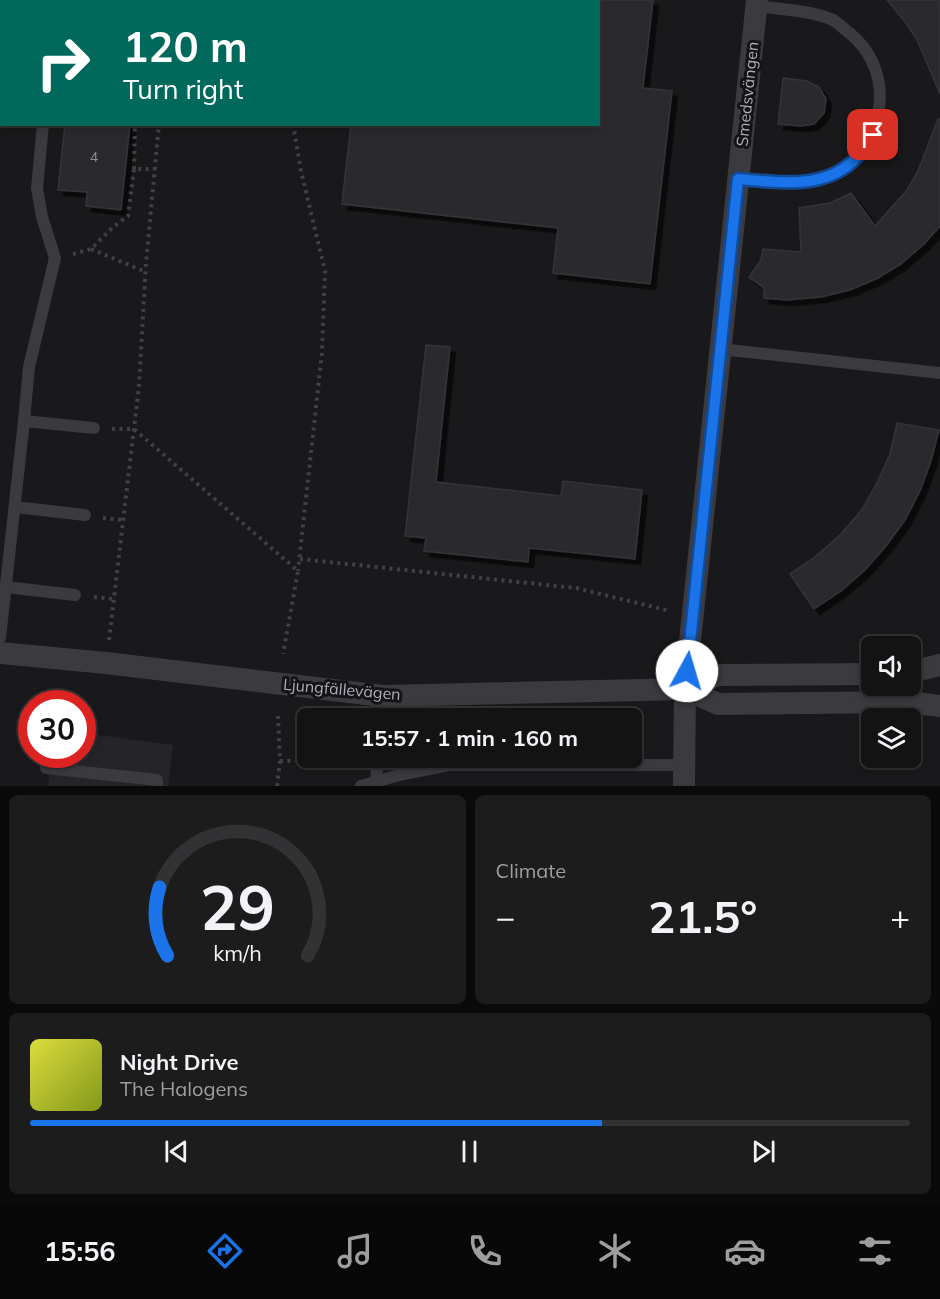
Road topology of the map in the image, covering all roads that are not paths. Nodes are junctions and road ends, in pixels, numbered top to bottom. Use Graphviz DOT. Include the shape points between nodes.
graph roads {
  1 [pos="757,3"];
  2 [pos="43,126"];
  3 [pos="738,179"];
  4 [pos="720,349"];
  5 [pos="940,373"];
  6 [pos="24,421"];
  7 [pos="94,428"];
  8 [pos="15,507"];
  9 [pos="85,515"];
  10 [pos="6,587"];
  11 [pos="75,595"];
  12 [pos="0,638"];
  13 [pos="0,653"];
  14 [pos="940,666"];
  15 [pos="921,670"];
  16 [pos="861,674"];
  17 [pos="686,689"];
  18 [pos="383,696"];
  19 [pos="940,706"];
  20 [pos="382,708"];
  21 [pos="46,768"];
  22 [pos="377,768"];
  23 [pos="684,776"];
  24 [pos="376,781"];
  25 [pos="157,786"];
  26 [pos="361,786"];
  1 -- 3 [label="street, Smedsvängen"];
  1 -- 3 [label="lane" via="832,20 860,40 876,69 881,102 873,135 852,162 823,179 790,183"];
  2 -- 6 [label="lane" via="37,188 55,258 28,367"];
  3 -- 4 [label="street, Smedsvängen"];
  4 -- 5 [label="lane"];
  4 -- 17 [label="street, Smedsvängen"];
  6 -- 7 [label="lane"];
  6 -- 8 [label="lane"];
  8 -- 9 [label="lane"];
  8 -- 10 [label="lane"];
  10 -- 11 [label="lane"];
  10 -- 12 [label="lane"];
  13 -- 18 [label="street, Ljungfällevägen"];
  14 -- 15 [label="street"];
  16 -- 17 [label="street, Ljungfällevägen" via="718,675"];
  17 -- 18 [label="street, Ljungfällevägen"];
  17 -- 19 [label="street, Ljungfällevägen" via="718,704 909,702"];
  17 -- 23 [label="street, Smedsvängen"];
  18 -- 20 [label="lane"];
  21 -- 25 [label="lane" via="157,780"];
  22 -- 24 [label="lane"];
  23 -- 24 [label="lane" via="449,765"];
  24 -- 26 [label="lane"];
}
